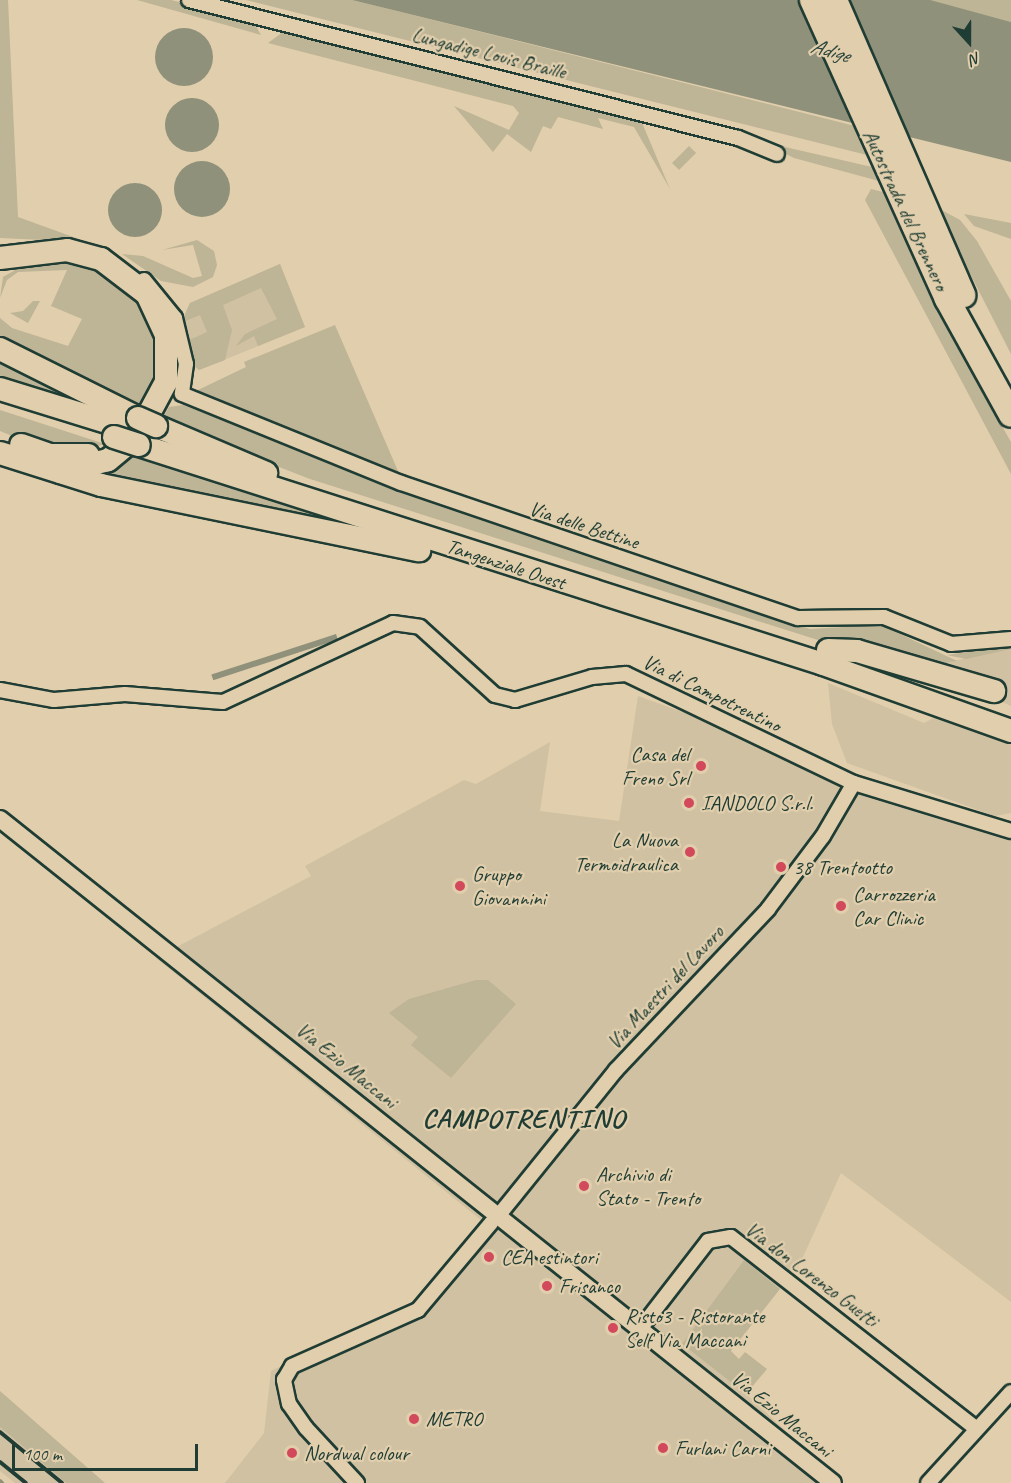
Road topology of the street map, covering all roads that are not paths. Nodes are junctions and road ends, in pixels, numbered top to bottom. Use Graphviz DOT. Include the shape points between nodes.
graph roads {
  1 [pos="189,0"];
  2 [pos="812,0"];
  3 [pos="835,0"];
  4 [pos="777,154"];
  5 [pos="911,202"];
  6 [pos="0,244"];
  7 [pos="67,250"];
  8 [pos="0,258"];
  9 [pos="101,259"];
  10 [pos="0,349"];
  11 [pos="1011,384"];
  12 [pos="0,389"];
  13 [pos="183,394"];
  14 [pos="0,402"];
  15 [pos="1011,415"];
  16 [pos="139,429"];
  17 [pos="0,437"];
  18 [pos="0,453"];
  19 [pos="51,472"];
  20 [pos="582,588"];
  21 [pos="1011,639"];
  22 [pos="826,657"];
  23 [pos="0,690"];
  24 [pos="994,691"];
  25 [pos="1011,715"];
  26 [pos="936,720"];
  27 [pos="1011,731"];
  28 [pos="854,783"];
  29 [pos="0,819"];
  30 [pos="1011,831"];
  31 [pos="495,1219"];
  32 [pos="640,1329"];
  33 [pos="1011,1392"];
  34 [pos="974,1427"];
  35 [pos="357,1483"];
  36 [pos="833,1483"];
  37 [pos="928,1483"];
  1 -- 4 [label="street, Lungadige Louis Braille" via="738,138"];
  2 -- 5 [label="highway, Autostrada del Brennero"];
  3 -- 5 [label="highway, Autostrada del Brennero"];
  5 -- 11 [label="highway, Autostrada del Brennero"];
  5 -- 15 [label="highway, Autostrada del Brennero"];
  6 -- 7 [label="highway"];
  7 -- 8 [label="highway"];
  7 -- 9 [label="highway"];
  9 -- 13 [label="street" via="127,265 160,293 175,318 186,364"];
  9 -- 16 [label="highway" via="130,277 157,311 168,354"];
  10 -- 16 [label="highway"];
  12 -- 16 [label="highway, Tangenziale Ovest"];
  13 -- 16 [label="street"];
  13 -- 21 [label="street, Via delle Bettine" via="423,491 798,618 884,617 951,644"];
  14 -- 16 [label="highway, Tangenziale Ovest"];
  16 -- 17 [label="highway" via="100,452 66,457"];
  16 -- 19 [label="highway" via="108,460"];
  16 -- 20 [label="highway, Tangenziale Ovest"];
  16 -- 22 [label="highway, Tangenziale Ovest"];
  18 -- 19 [label="highway"];
  19 -- 20 [label="highway"];
  20 -- 22 [label="highway, Tangenziale Ovest"];
  22 -- 24 [label="highway" via="857,651"];
  22 -- 25 [label="highway, Tangenziale Ovest"];
  22 -- 26 [label="highway" via="840,679 910,704"];
  22 -- 27 [label="highway, Tangenziale Ovest"];
  23 -- 28 [label="street, Via di Campotrentino" via="54,700 125,694 223,702 393,622 420,627 495,695 515,700 592,677 626,674"];
  28 -- 30 [label="street, Via di Campotrentino"];
  28 -- 31 [label="street, Via Maestri del Lavoro" via="823,836 768,909 616,1070"];
  29 -- 31 [label="street, Via Ezio Maccani"];
  31 -- 32 [label="street, Via Ezio Maccani"];
  31 -- 35 [label="street" via="418,1310 292,1366 284,1380 289,1404 306,1428"];
  32 -- 34 [label="street, Via don Lorenzo Guetti" via="708,1241 731,1237"];
  32 -- 36 [label="street, Via Ezio Maccani"];
  33 -- 34 [label="street"];
  34 -- 37 [label="street"];
}
